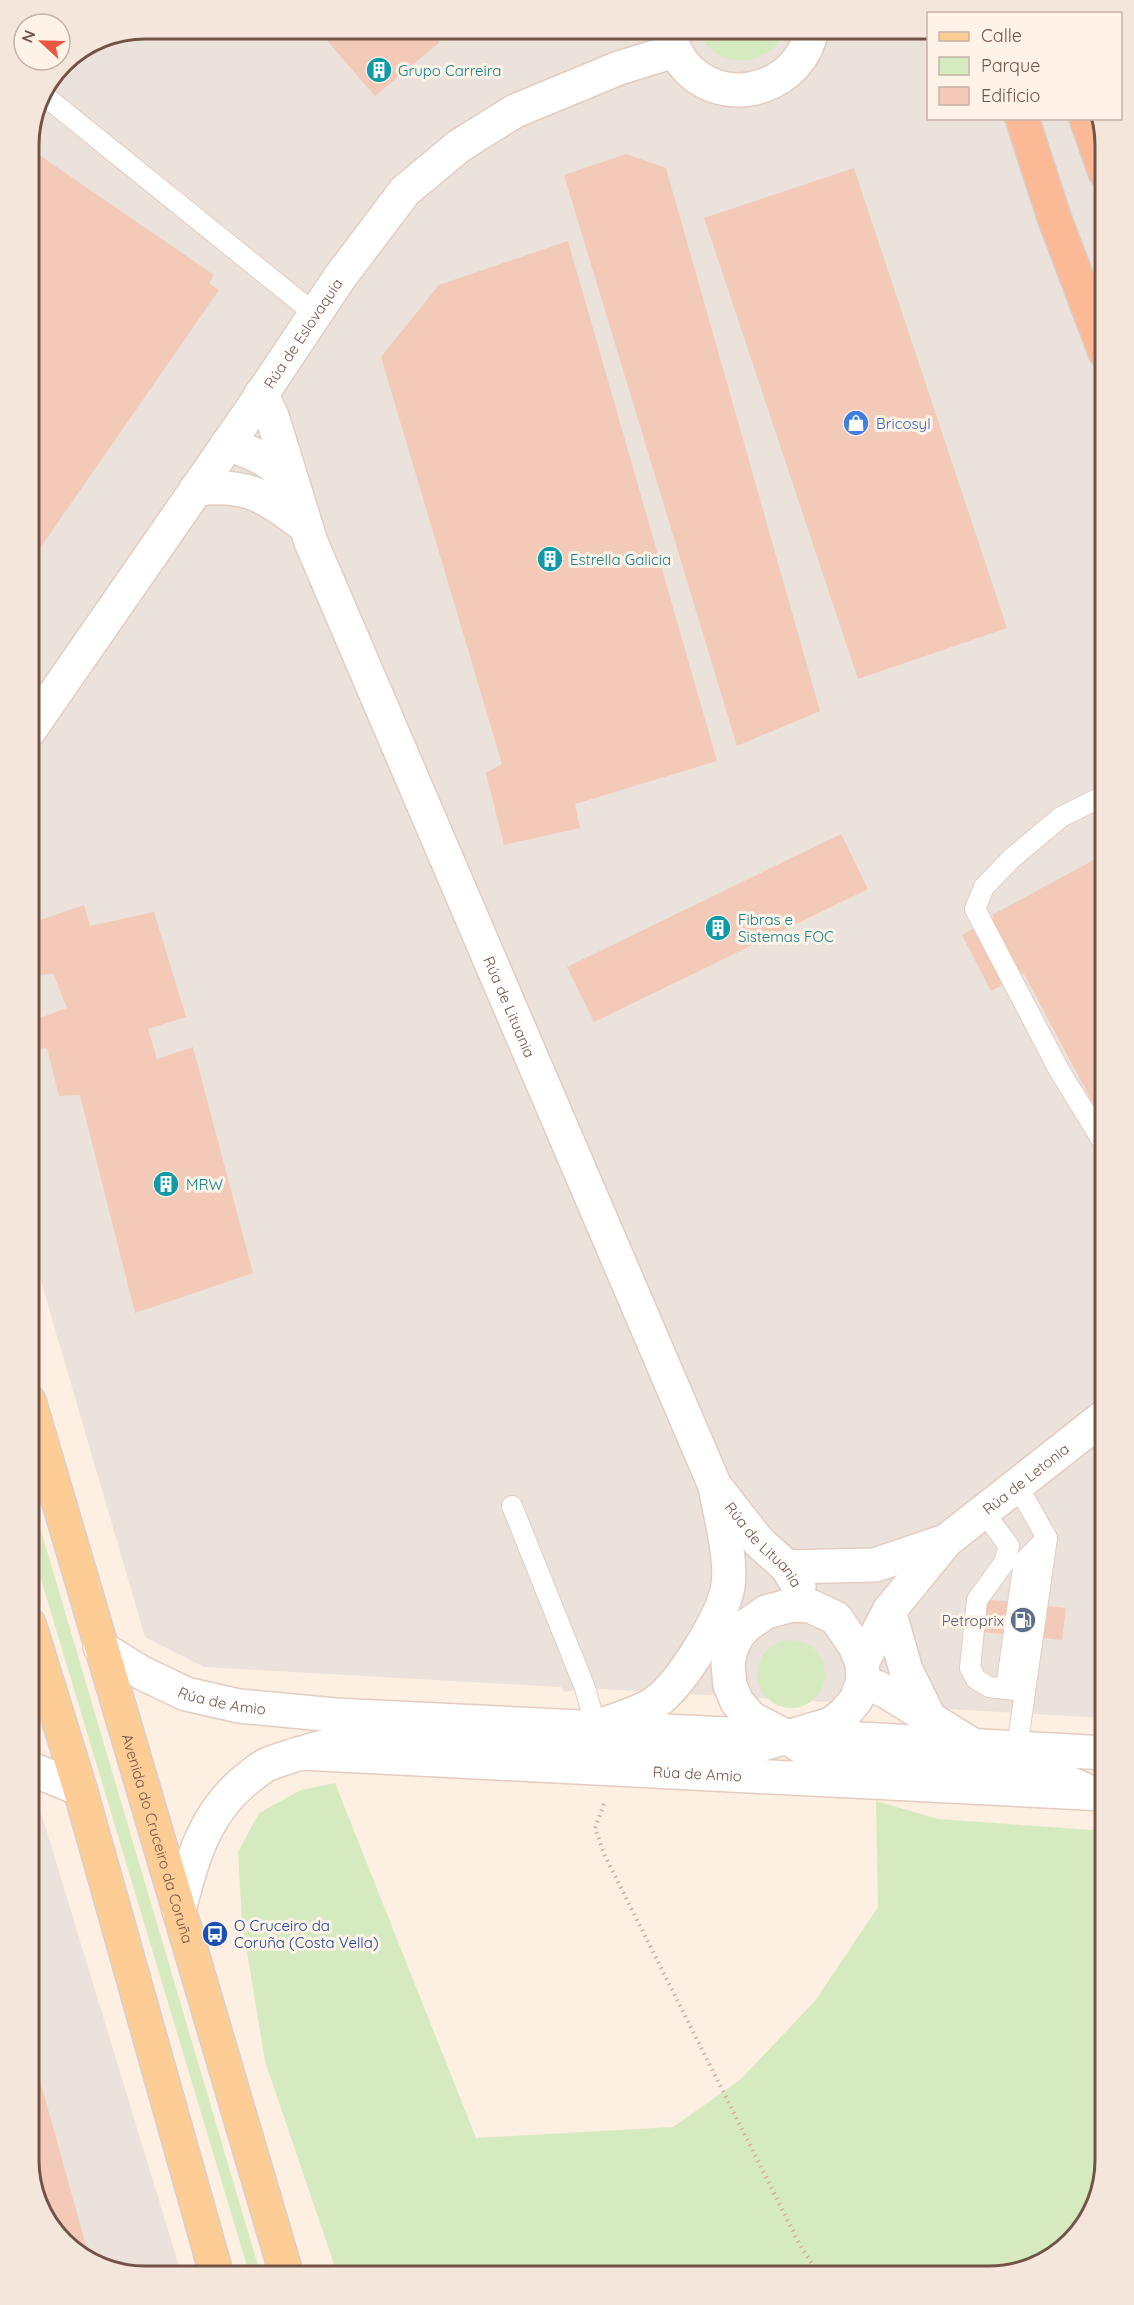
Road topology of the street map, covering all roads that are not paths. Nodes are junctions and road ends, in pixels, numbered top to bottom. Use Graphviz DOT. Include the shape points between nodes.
graph roads {
  1 [pos="810,39"];
  2 [pos="671,40"];
  3 [pos="49,100"];
  4 [pos="1023,120"];
  5 [pos="1087,120"];
  6 [pos="1095,142"];
  7 [pos="315,314"];
  8 [pos="1095,323"];
  9 [pos="261,394"];
  10 [pos="227,444"];
  11 [pos="196,489"];
  12 [pos="296,489"];
  13 [pos="306,527"];
  14 [pos="39,716"];
  15 [pos="1095,800"];
  16 [pos="1095,1127"];
  17 [pos="1095,1425"];
  18 [pos="39,1436"];
  19 [pos="1017,1485"];
  20 [pos="715,1486"];
  21 [pos="512,1506"];
  22 [pos="983,1512"];
  23 [pos="946,1541"];
  24 [pos="875,1565"];
  25 [pos="788,1568"];
  26 [pos="728,1586"];
  27 [pos="816,1608"];
  28 [pos="889,1611"];
  29 [pos="738,1637"];
  30 [pos="100,1647"];
  31 [pos="863,1672"];
  32 [pos="683,1674"];
  33 [pos="39,1677"];
  34 [pos="1016,1690"];
  35 [pos="929,1717"];
  36 [pos="596,1727"];
  37 [pos="787,1737"];
  38 [pos="974,1746"];
  39 [pos="1017,1748"];
  40 [pos="300,1752"];
  41 [pos="1095,1752"];
  42 [pos="39,1772"];
  43 [pos="80,1789"];
  44 [pos="1095,1792"];
  45 [pos="1095,1794"];
  46 [pos="179,1911"];
  47 [pos="214,2266"];
  48 [pos="284,2266"];
  1 -- 2 [label="street, Rúa de Eslovaquia" via="798,62 780,79 758,88 733,90 709,84 689,70"];
  2 -- 7 [label="street, Rúa de Eslovaquia" via="619,68 515,111 459,146 405,191"];
  3 -- 7 [label="lane"];
  4 -- 8 [label="highway"];
  5 -- 6 [label="highway"];
  7 -- 9 [label="street, Rúa de Eslovaquia"];
  9 -- 10 [label="street, Rúa de Eslovaquia"];
  9 -- 12 [label="street, Rúa de Lituania"];
  10 -- 11 [label="street, Rúa de Eslovaquia"];
  10 -- 12 [label="street, Rúa de Lituania" via="269,461"];
  11 -- 13 [label="street" via="219,486 255,493"];
  11 -- 14 [label="street, Rúa de Eslovaquia"];
  12 -- 13 [label="street, Rúa de Lituania"];
  13 -- 20 [label="street, Rúa de Lituania"];
  15 -- 16 [label="lane" via="1061,817 1012,858 984,887 975,909 1059,1070"];
  17 -- 19 [label="street, Rúa de Letonia"];
  18 -- 30 [label="main road, Avenida do Cruceiro da Coruña"];
  19 -- 22 [label="street, Rúa de Letonia"];
  19 -- 34 [label="lane" via="1047,1538"];
  20 -- 25 [label="street, Rúa de Lituania" via="759,1542"];
  20 -- 26 [label="street, Rúa de Lituania" via="726,1546"];
  21 -- 36 [label="lane" via="585,1688"];
  22 -- 23 [label="street, Rúa de Letonia"];
  22 -- 34 [label="lane" via="1009,1546 1004,1563 977,1599 970,1668 976,1680 989,1687"];
  23 -- 24 [label="street, Rúa de Letonia"];
  23 -- 28 [label="street, Rúa de Letonia"];
  24 -- 25 [label="street, Rúa de Letonia"];
  24 -- 27 [label="street, Rúa de Letonia"];
  25 -- 27 [label="street, Rúa de Lituania"];
  26 -- 29 [label="street, Rúa de Lituania"];
  26 -- 32 [label="street, Rúa de Lituania" via="709,1634"];
  27 -- 29 [label="street" via="792,1605 766,1612"];
  27 -- 31 [label="street" via="837,1618 846,1630"];
  28 -- 31 [label="street, Rúa de Letonia"];
  28 -- 35 [label="street" via="906,1670"];
  29 -- 32 [label="street"];
  29 -- 37 [label="street" via="728,1664 737,1702 751,1718"];
  30 -- 36 [label="street, Rúa de Amio" via="142,1674 186,1694 239,1706 335,1715"];
  30 -- 46 [label="main road, Avenida do Cruceiro da Coruña"];
  31 -- 35 [label="street" via="887,1692"];
  31 -- 37 [label="street" via="856,1700 844,1714 831,1724"];
  32 -- 36 [label="street, Rúa de Lituania" via="656,1702"];
  33 -- 43 [label="main road"];
  34 -- 39 [label="lane"];
  35 -- 38 [label="street"];
  36 -- 37 [label="street, Rúa de Amio"];
  37 -- 38 [label="street, Rúa de Amio"];
  37 -- 40 [label="street, Rúa de Amio" via="732,1753 376,1739 355,1739"];
  37 -- 44 [label="street, Rúa de Amio" via="817,1757 1035,1768"];
  38 -- 39 [label="street, Rúa de Amio"];
  39 -- 41 [label="street, Rúa de Amio"];
  40 -- 45 [label="street, Rúa de Amio"];
  40 -- 46 [label="street, Rúa de Amio" via="264,1766 232,1791 216,1810 188,1870"];
  42 -- 43 [label="street"];
  43 -- 47 [label="main road"];
  46 -- 48 [label="main road, Avenida do Cruceiro da Coruña"];
}
